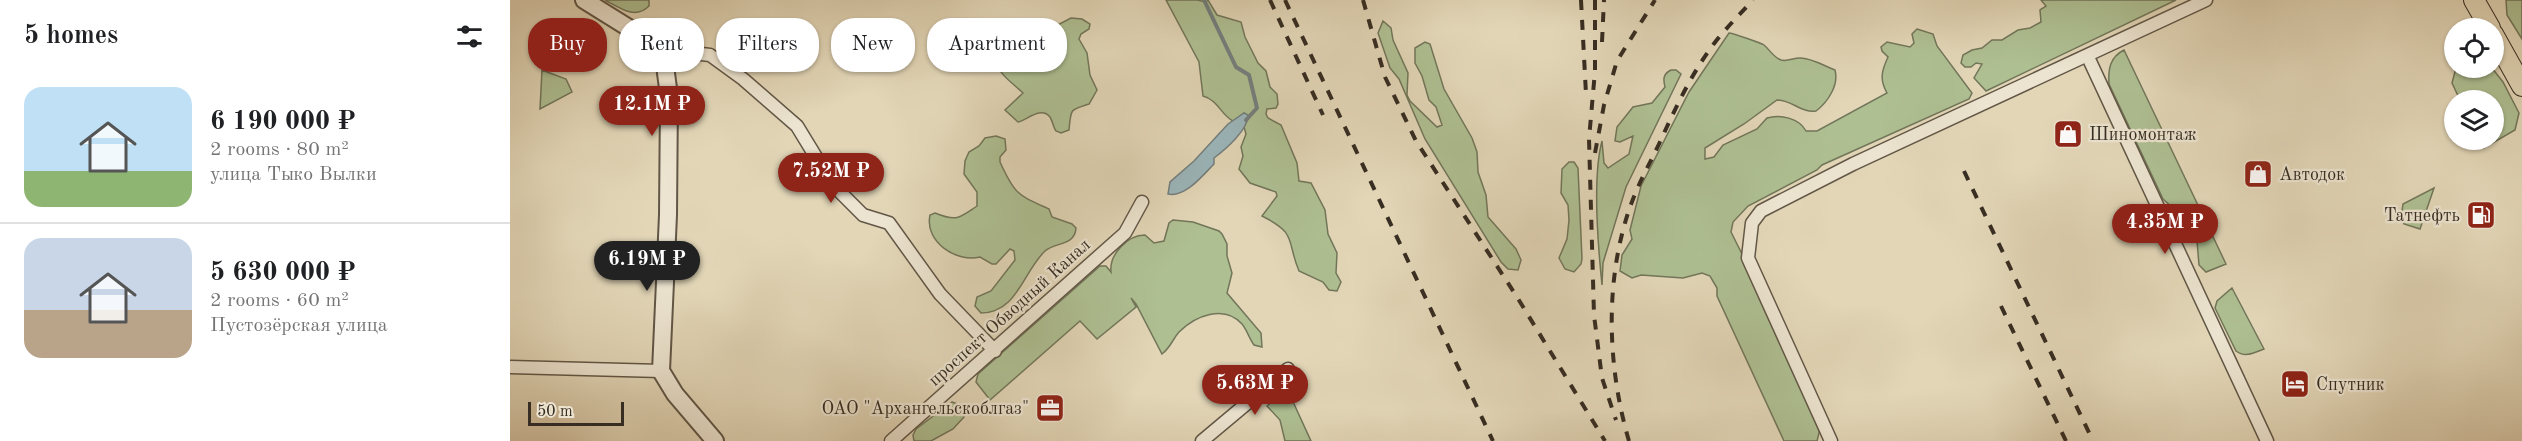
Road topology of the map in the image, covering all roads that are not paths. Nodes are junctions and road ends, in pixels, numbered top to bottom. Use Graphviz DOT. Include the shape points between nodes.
graph roads {
  1 [pos="584,0"];
  2 [pos="2206,0"];
  3 [pos="2474,0"];
  4 [pos="2484,18"];
  5 [pos="619,22"];
  6 [pos="704,54"];
  7 [pos="2504,54"];
  8 [pos="2088,57"];
  9 [pos="666,72"];
  10 [pos="2522,86"];
  11 [pos="1142,202"];
  12 [pos="995,351"];
  13 [pos="510,367"];
  14 [pos="1288,369"];
  15 [pos="661,370"];
  16 [pos="715,441"];
  17 [pos="891,441"];
  18 [pos="1202,441"];
  19 [pos="1831,441"];
  20 [pos="2267,441"];
  1 -- 5 [label="street"];
  2 -- 8 [label="street"];
  3 -- 4 [label="main road"];
  6 -- 12 [label="street" via="743,79 797,126 833,185 863,215 889,223 940,294"];
  7 -- 10 [label="main road"];
  8 -- 19 [label="street" via="1853,164 1761,211 1752,222 1748,258"];
  8 -- 20 [label="street"];
  9 -- 15 [label="street" via="668,215"];
  11 -- 12 [label="street, проспект Обводный Канал" via="1125,233"];
  12 -- 17 [label="street, проспект Обводный Канал"];
  13 -- 15 [label="street"];
  14 -- 18 [label="street"];
  15 -- 16 [label="street" via="675,394"];
}
